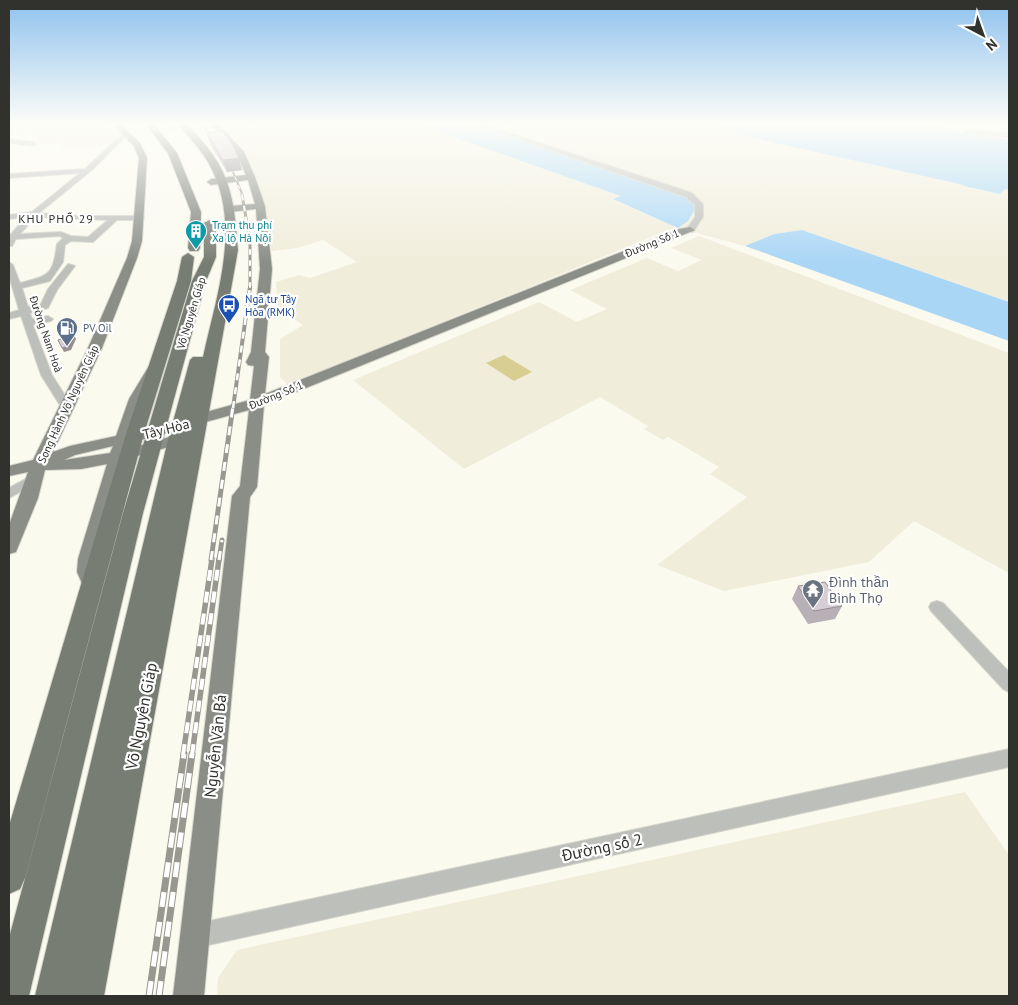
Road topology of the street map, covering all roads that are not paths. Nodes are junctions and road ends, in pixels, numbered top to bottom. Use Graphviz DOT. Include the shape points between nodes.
graph roads {
  1 [pos="142,170"];
  2 [pos="181,170"];
  3 [pos="188,170"];
  4 [pos="214,170"];
  5 [pos="247,170"];
  6 [pos="612,170"];
  7 [pos="85,171"];
  8 [pos="9,176"];
  9 [pos="250,177"];
  10 [pos="219,187"];
  11 [pos="260,206"];
  12 [pos="200,209"];
  13 [pos="34,214"];
  14 [pos="9,217"];
  15 [pos="140,218"];
  16 [pos="114,219"];
  17 [pos="9,225"];
  18 [pos="23,226"];
  19 [pos="49,227"];
  20 [pos="690,230"];
  21 [pos="69,238"];
  22 [pos="10,239"];
  23 [pos="9,265"];
  24 [pos="71,266"];
  25 [pos="191,281"];
  26 [pos="17,287"];
  27 [pos="24,312"];
  28 [pos="9,316"];
  29 [pos="48,319"];
  30 [pos="27,323"];
  31 [pos="67,408"];
  32 [pos="252,410"];
  33 [pos="156,441"];
  34 [pos="9,471"];
  35 [pos="37,471"];
  36 [pos="139,492"];
  37 [pos="9,494"];
  38 [pos="112,519"];
  39 [pos="9,547"];
  40 [pos="92,585"];
  41 [pos="937,607"];
  42 [pos="1009,684"];
  43 [pos="1009,758"];
  44 [pos="9,878"];
  45 [pos="195,936"];
  46 [pos="12,996"];
  47 [pos="53,996"];
  48 [pos="86,996"];
  49 [pos="189,996"];
  1 -- 15 [label="main road, Song Hành Võ Nguyên Giáp"];
  2 -- 12 [label="highway, Võ Nguyên Giáp" via="192,208"];
  3 -- 12 [label="highway, Võ Nguyên Giáp"];
  4 -- 10 [label="highway, Võ Nguyên Giáp"];
  5 -- 9 [label="main road, Nguyễn Văn Bá"];
  6 -- 20 [label="street" via="689,196 699,204 699,217"];
  7 -- 8 [label="street"];
  7 -- 13 [label="street"];
  9 -- 10 [label="main road"];
  9 -- 11 [label="main road, Nguyễn Văn Bá"];
  10 -- 11 [label="main road"];
  10 -- 33 [label="highway, Võ Nguyên Giáp" via="222,257 214,298"];
  10 -- 33 [label="highway, Võ Nguyên Giáp" via="232,250"];
  11 -- 32 [label="main road, Nguyễn Văn Bá" via="266,269 258,352 262,357"];
  12 -- 25 [label="highway, Võ Nguyên Giáp" via="193,252 195,276"];
  12 -- 25 [label="highway, Võ Nguyên Giáp" via="208,210 210,257 208,264"];
  13 -- 14 [label="street"];
  13 -- 16 [label="street"];
  13 -- 18 [label="street"];
  15 -- 16 [label="street"];
  15 -- 31 [label="main road, Song Hành Võ Nguyên Giáp" via="132,258"];
  16 -- 21 [label="street" via="90,240"];
  17 -- 18 [label="street"];
  18 -- 19 [label="street"];
  18 -- 22 [label="street"];
  20 -- 32 [label="main road, Đường Số 1" via="688,234"];
  21 -- 22 [label="street" via="61,234"];
  21 -- 26 [label="street" via="61,244 58,262 47,279"];
  23 -- 26 [label="street, Đường Nam Hoà"];
  24 -- 27 [label="street" via="53,289 45,306"];
  25 -- 33 [label="highway, Võ Nguyên Giáp"];
  25 -- 33 [label="highway, Võ Nguyên Giáp" via="156,368"];
  26 -- 27 [label="street, Đường Nam Hoà"];
  27 -- 28 [label="street"];
  27 -- 30 [label="street, Đường Nam Hoà"];
  29 -- 30 [label="street"];
  30 -- 31 [label="street, Đường Nam Hoà" via="54,392"];
  31 -- 35 [label="main road, Song Hành Võ Nguyên Giáp"];
  32 -- 33 [label="main road, Đường Số 1"];
  32 -- 45 [label="main road, Nguyễn Văn Bá" via="248,487 242,496"];
  33 -- 35 [label="main road"];
  33 -- 36 [label="highway, Võ Nguyên Giáp"];
  33 -- 38 [label="highway, Võ Nguyên Giáp"];
  33 -- 40 [label="main road, Võ Nguyên Giáp" via="88,559 87,572"];
  33 -- 47 [label="highway, Võ Nguyên Giáp"];
  33 -- 48 [label="highway, Võ Nguyên Giáp"];
  34 -- 35 [label="main road"];
  35 -- 37 [label="street"];
  35 -- 39 [label="main road, Song Hành Võ Nguyên Giáp"];
  36 -- 38 [label="highway"];
  36 -- 46 [label="highway, Võ Nguyên Giáp"];
  38 -- 40 [label="highway, Võ Nguyên Giáp"];
  40 -- 44 [label="highway, Võ Nguyên Giáp"];
  41 -- 42 [label="street"];
  43 -- 45 [label="street, Đường số 2"];
  45 -- 49 [label="main road, Nguyễn Văn Bá"];
}
